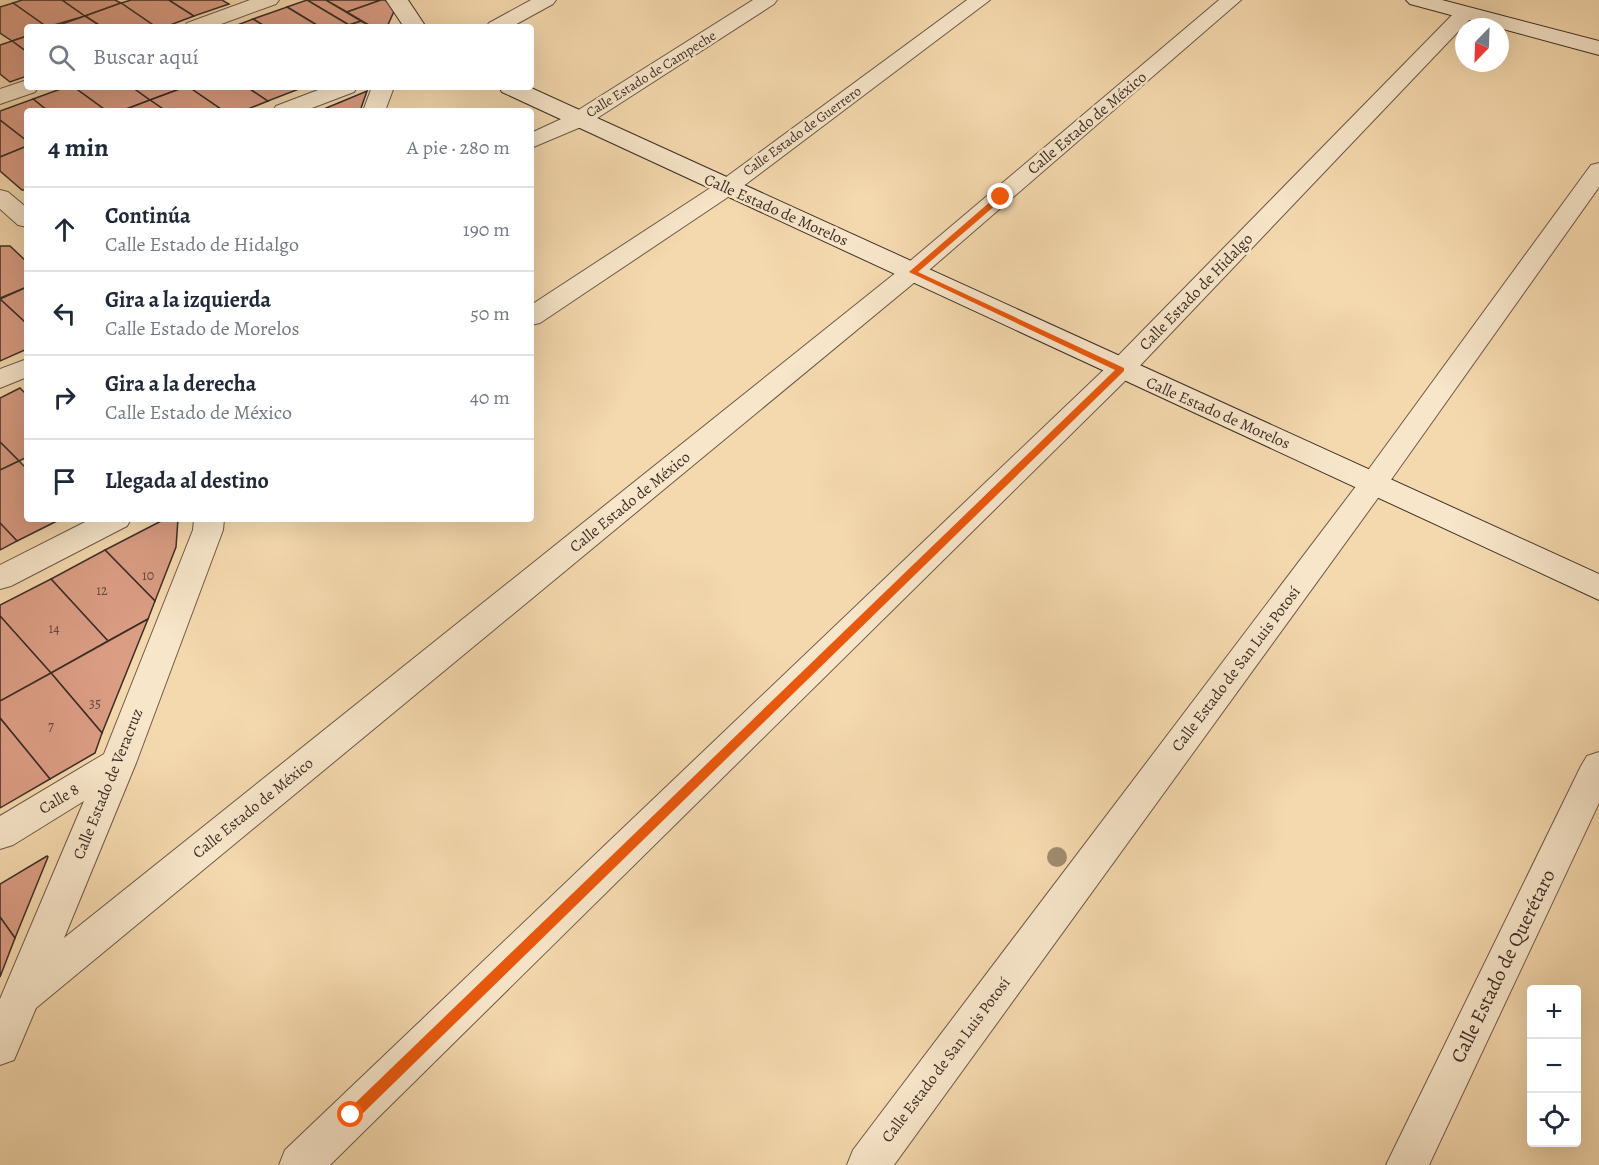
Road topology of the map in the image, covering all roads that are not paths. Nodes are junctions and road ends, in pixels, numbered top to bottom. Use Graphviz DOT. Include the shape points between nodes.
graph roads {
  1 [pos="268,0"];
  2 [pos="398,0"];
  3 [pos="546,0"];
  4 [pos="767,0"];
  5 [pos="980,0"];
  6 [pos="1231,0"];
  7 [pos="1417,0"];
  8 [pos="1470,7"];
  9 [pos="202,24"];
  10 [pos="413,24"];
  11 [pos="502,24"];
  12 [pos="1599,32"];
  13 [pos="1599,48"];
  14 [pos="24,88"];
  15 [pos="338,90"];
  16 [pos="382,90"];
  17 [pos="517,90"];
  18 [pos="0,97"];
  19 [pos="292,108"];
  20 [pos="375,108"];
  21 [pos="580,119"];
  22 [pos="534,140"];
  23 [pos="1599,170"];
  24 [pos="726,188"];
  25 [pos="0,197"];
  26 [pos="18,217"];
  27 [pos="912,272"];
  28 [pos="534,315"];
  29 [pos="24,368"];
  30 [pos="1121,369"];
  31 [pos="0,379"];
  32 [pos="1373,484"];
  33 [pos="110,522"];
  34 [pos="214,523"];
  35 [pos="0,578"];
  36 [pos="1599,588"];
  37 [pos="118,763"];
  38 [pos="1599,766"];
  39 [pos="0,834"];
  40 [pos="22,996"];
  41 [pos="0,1047"];
  42 [pos="300,1165"];
  43 [pos="868,1165"];
  44 [pos="1407,1165"];
  1 -- 9 [label="street"];
  2 -- 10 [label="street"];
  3 -- 11 [label="street"];
  4 -- 21 [label="street, Calle Estado de Campeche"];
  5 -- 24 [label="street, Calle Estado de Guerrero"];
  6 -- 27 [label="street, Calle Estado de México"];
  7 -- 8 [label="street"];
  8 -- 12 [label="street"];
  8 -- 13 [label="street"];
  8 -- 30 [label="street, Calle Estado de Hidalgo"];
  14 -- 18 [label="street"];
  15 -- 19 [label="street"];
  16 -- 20 [label="street"];
  17 -- 21 [label="street, Calle Estado de Morelos"];
  21 -- 22 [label="street, Calle Estado de Campeche"];
  21 -- 24 [label="street, Calle Estado de Morelos"];
  23 -- 32 [label="street, Calle Estado de San Luis Potosí"];
  24 -- 27 [label="street, Calle Estado de Morelos"];
  24 -- 28 [label="street, Calle Estado de Guerrero"];
  25 -- 26 [label="street"];
  27 -- 30 [label="street, Calle Estado de Morelos"];
  27 -- 40 [label="street, Calle Estado de México"];
  29 -- 31 [label="street"];
  30 -- 32 [label="street, Calle Estado de Morelos"];
  30 -- 42 [label="street, Calle Estado de Hidalgo"];
  32 -- 36 [label="street, Calle Estado de Morelos"];
  32 -- 43 [label="street, Calle Estado de San Luis Potosí"];
  33 -- 35 [label="street"];
  34 -- 37 [label="street, Calle Estado de Veracruz"];
  37 -- 39 [label="street, Calle 8"];
  37 -- 40 [label="street, Calle Estado de Veracruz"];
  38 -- 44 [label="street, Calle Estado de Querétaro"];
  40 -- 41 [label="street, Calle Estado de Veracruz"];
}
